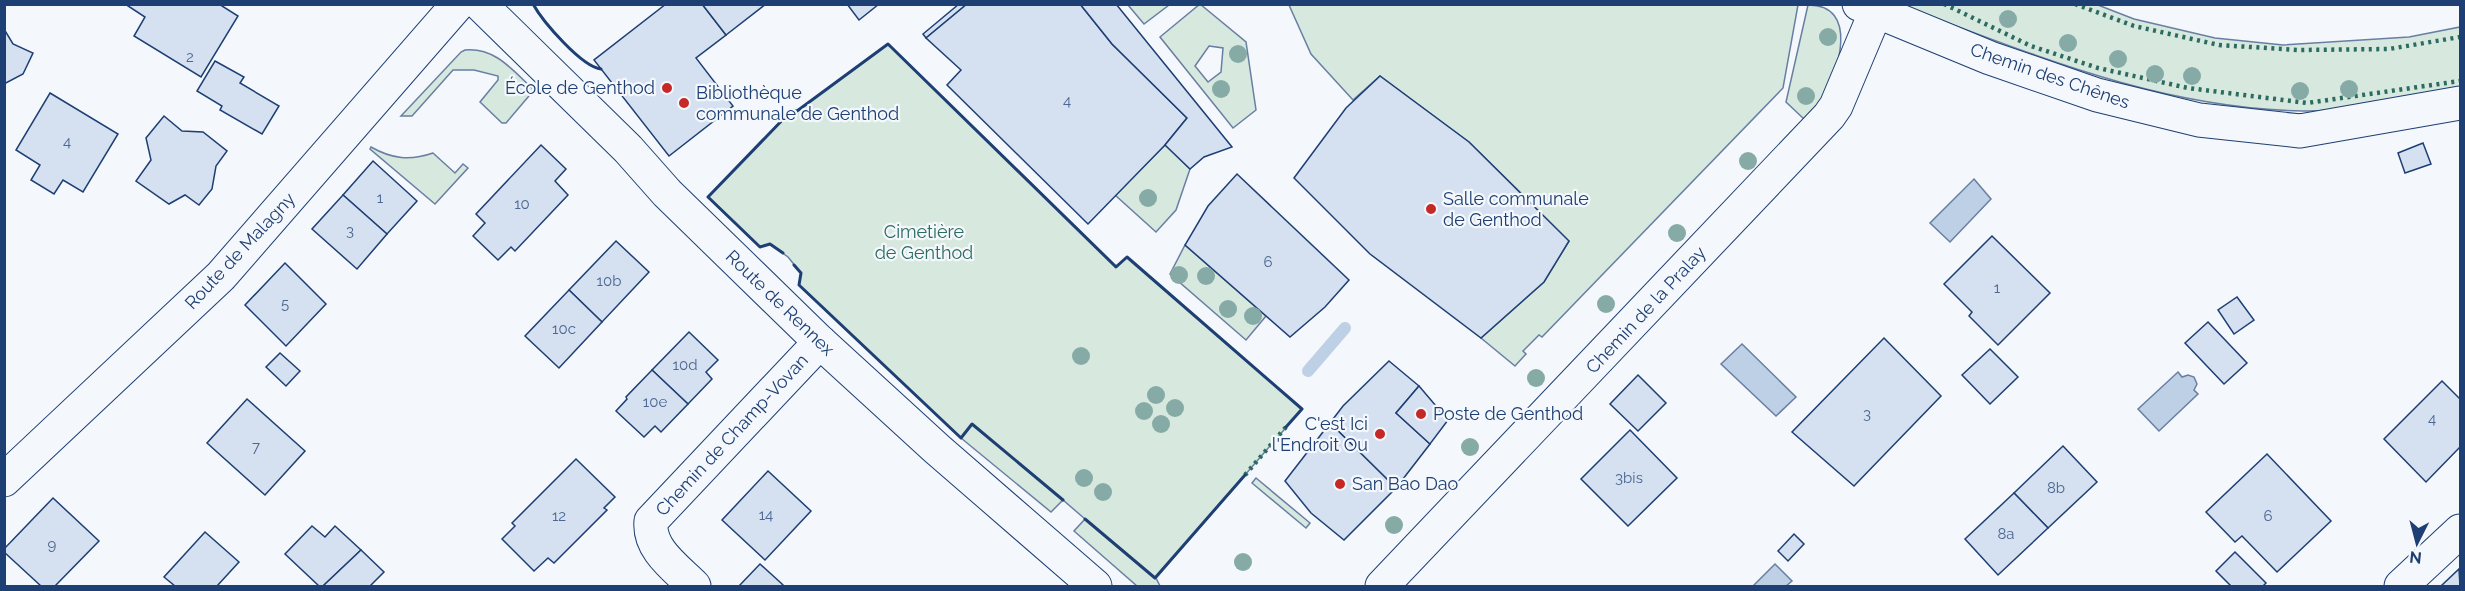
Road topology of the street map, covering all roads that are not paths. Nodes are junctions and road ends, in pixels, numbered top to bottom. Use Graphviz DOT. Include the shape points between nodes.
graph roads {
  1 [pos="458,4"];
  2 [pos="480,4"];
  3 [pos="1868,8"];
  4 [pos="2460,103"];
  5 [pos="820,342"];
  6 [pos="4,480"];
  7 [pos="2460,531"];
  8 [pos="694,586"];
  9 [pos="1095,586"];
  10 [pos="1382,586"];
  11 [pos="2401,586"];
  1 -- 6 [label="street, Route de Malagny" via="221,276"];
  2 -- 5 [label="street, Route de Rennex"];
  3 -- 4 [label="street, Chemin des Chênes" via="1990,58 2097,95 2199,120 2300,130"];
  3 -- 10 [label="street, Chemin de la Pralay" via="1836,106 1829,116"];
  5 -- 8 [label="street, Chemin de Champ-Vovan" via="651,521 649,534 655,546"];
  5 -- 9 [label="street, Route de Rennex"];
  7 -- 11 [label="street"];
}
